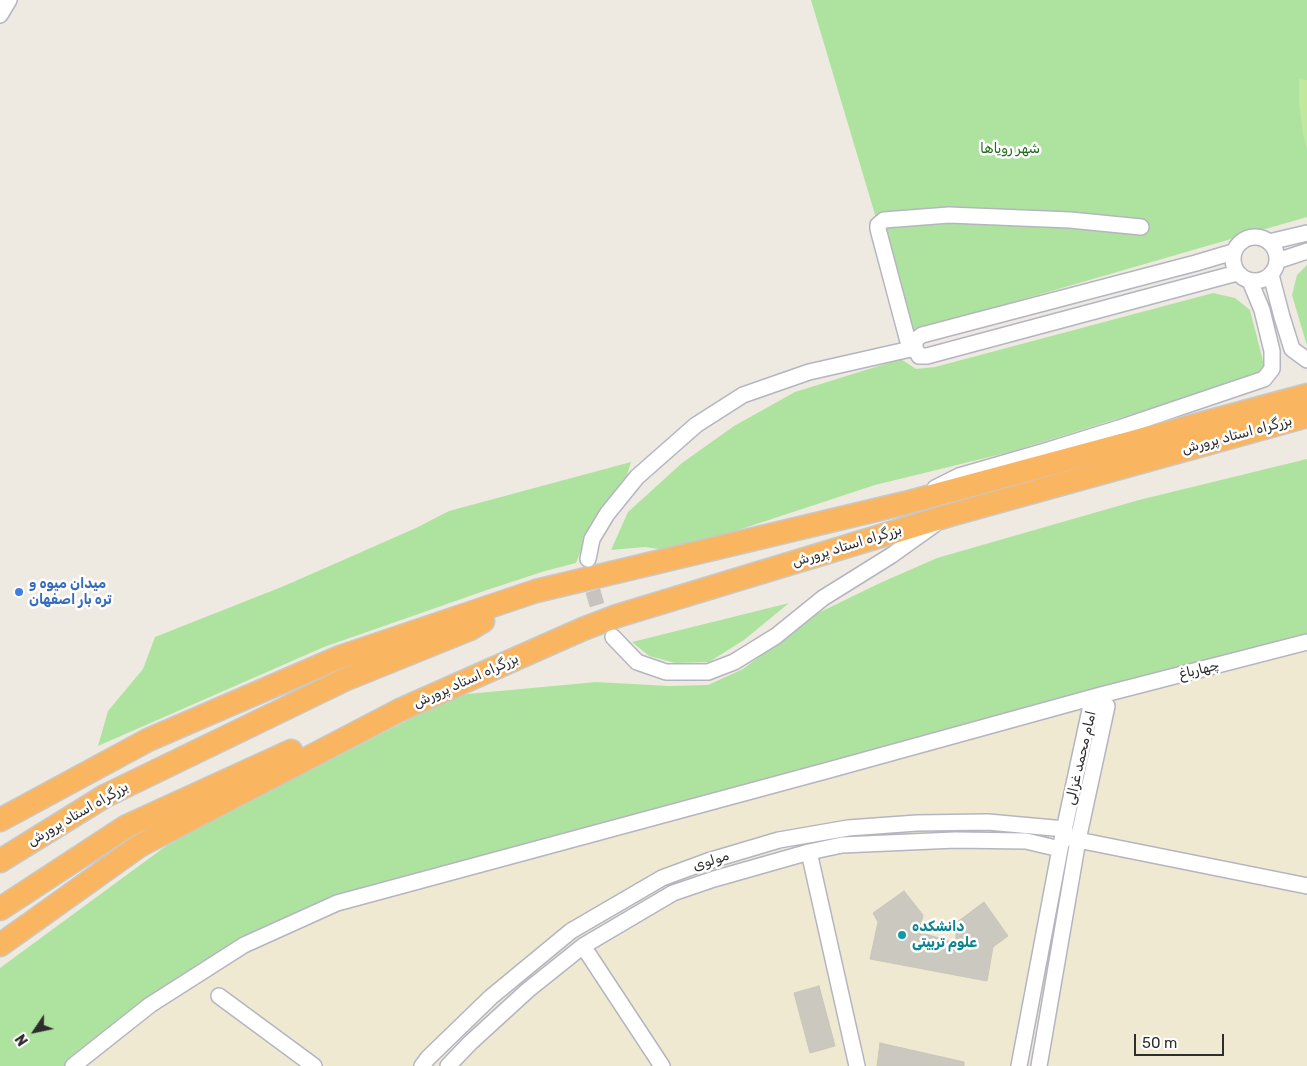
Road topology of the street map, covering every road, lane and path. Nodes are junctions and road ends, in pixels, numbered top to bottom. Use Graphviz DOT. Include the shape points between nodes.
graph roads {
  1 [pos="9,0"];
  2 [pos="0,15"];
  3 [pos="1141,227"];
  4 [pos="1307,233"];
  5 [pos="1269,242"];
  6 [pos="1307,251"];
  7 [pos="1233,252"];
  8 [pos="1274,268"];
  9 [pos="1243,277"];
  10 [pos="912,348"];
  11 [pos="1307,360"];
  12 [pos="1307,394"];
  13 [pos="1307,416"];
  14 [pos="905,503"];
  15 [pos="950,514"];
  16 [pos="588,560"];
  17 [pos="536,591"];
  18 [pos="613,637"];
  19 [pos="1307,642"];
  20 [pos="1100,700"];
  21 [pos="400,710"];
  22 [pos="1,819"];
  23 [pos="1063,839"];
  24 [pos="1078,840"];
  25 [pos="809,852"];
  26 [pos="0,861"];
  27 [pos="681,871"];
  28 [pos="1307,886"];
  29 [pos="687,888"];
  30 [pos="0,909"];
  31 [pos="588,921"];
  32 [pos="599,937"];
  33 [pos="0,945"];
  34 [pos="584,946"];
  35 [pos="219,996"];
  36 [pos="73,1066"];
  37 [pos="314,1066"];
  38 [pos="422,1066"];
  39 [pos="448,1066"];
  40 [pos="662,1066"];
  41 [pos="857,1066"];
  42 [pos="1019,1066"];
  43 [pos="1039,1066"];
  1 -- 2 [label="street"];
  3 -- 10 [label="street" via="958,215 884,220 878,228"];
  4 -- 5 [label="street"];
  5 -- 7 [label="street" via="1263,238 1248,238"];
  5 -- 8 [label="street" via="1276,254"];
  6 -- 8 [label="street"];
  7 -- 9 [label="street" via="1233,267"];
  7 -- 10 [label="street" via="922,335"];
  8 -- 9 [label="street" via="1258,282"];
  8 -- 11 [label="street" via="1282,317 1292,349"];
  9 -- 10 [label="street" via="927,356 919,356"];
  9 -- 14 [label="street" via="1262,310 1272,350 1272,368 1264,379 1085,439 959,476"];
  10 -- 16 [label="street" via="809,372 742,395 696,425 637,477 607,514 592,539"];
  12 -- 14 [label="highway, بزرگراه استاد پرورش"];
  13 -- 15 [label="highway, بزرگراه استاد پرورش"];
  14 -- 17 [label="highway, بزرگراه استاد پرورش"];
  15 -- 18 [label="street" via="892,556 823,598 776,636 734,662 708,672 666,672 637,662"];
  15 -- 21 [label="highway, بزرگراه استاد پرورش" via="583,628"];
  17 -- 22 [label="highway, بزرگراه استاد پرورش" via="340,656 148,740"];
  17 -- 26 [label="highway, بزرگراه استاد پرورش" via="470,629 344,680 105,796"];
  19 -- 20 [label="street, چهارباغ"];
  20 -- 23 [label="street, امام محمد غزالی" via="1091,705"];
  20 -- 24 [label="street, امام محمد غزالی" via="1107,706"];
  20 -- 36 [label="street, چهارباغ" via="337,903 244,946 150,1006"];
  21 -- 30 [label="highway, بزرگراه استاد پرورش" via="309,742 126,826"];
  21 -- 33 [label="highway, بزرگراه استاد پرورش" via="139,846"];
  23 -- 24 [label="street"];
  23 -- 25 [label="street, مولوی" via="842,845"];
  23 -- 27 [label="street, مولوی" via="988,822 848,828 780,840"];
  23 -- 42 [label="street, امام محمد غزالی"];
  24 -- 28 [label="street"];
  24 -- 43 [label="street, امام محمد غزالی"];
  25 -- 29 [label="street, مولوی"];
  25 -- 41 [label="street"];
  27 -- 29 [label="street"];
  27 -- 31 [label="street, مولوی" via="662,878"];
  29 -- 32 [label="street, مولوی"];
  31 -- 32 [label="street"];
  31 -- 38 [label="street, مولوی" via="571,931 491,997"];
  32 -- 34 [label="street, مولوی"];
  34 -- 39 [label="street, مولوی" via="528,990"];
  34 -- 40 [label="street"];
  35 -- 37 [label="street"];
}
